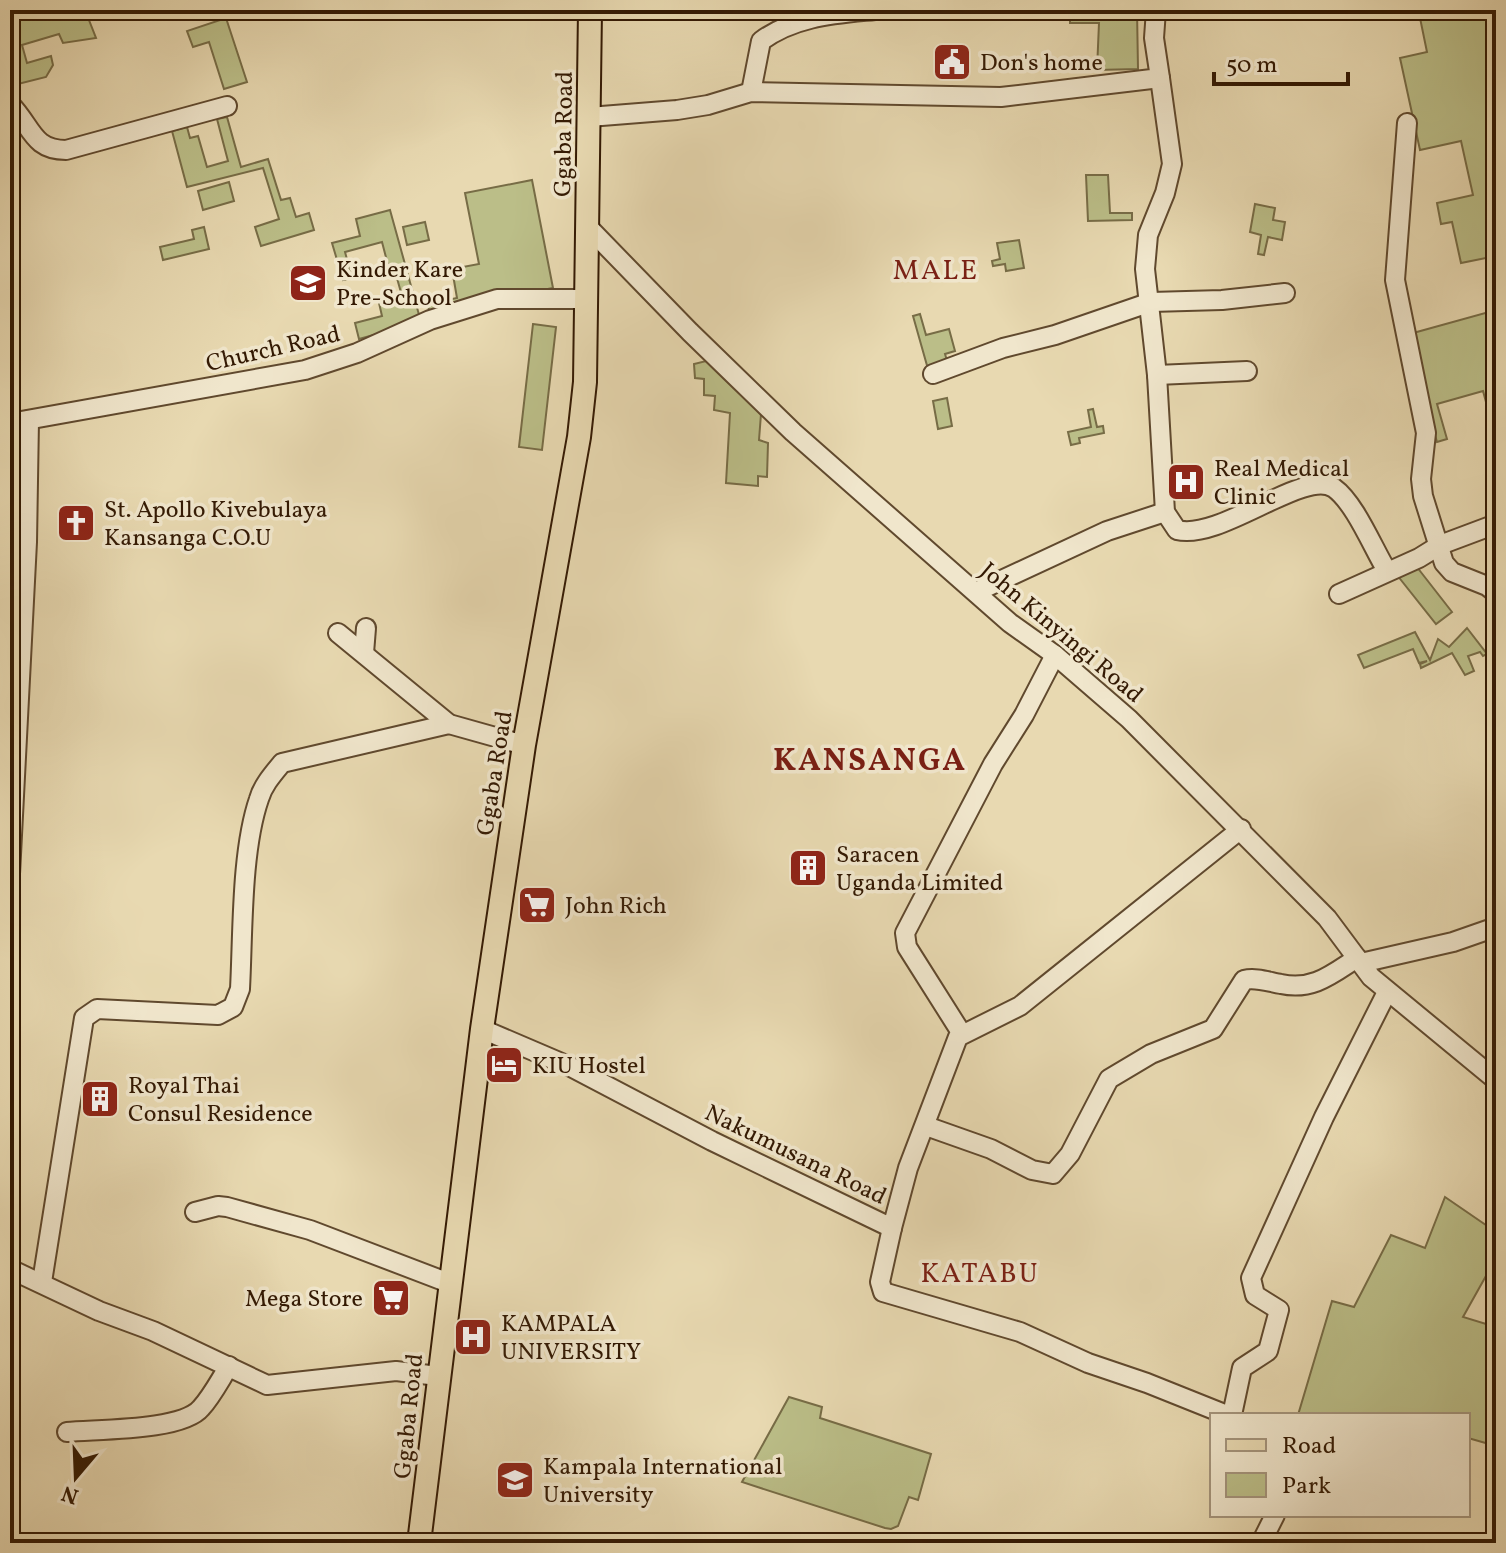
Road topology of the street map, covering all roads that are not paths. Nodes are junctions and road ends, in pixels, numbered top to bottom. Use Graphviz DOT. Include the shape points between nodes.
graph roads {
  1 [pos="590,10"];
  2 [pos="875,10"];
  3 [pos="1156,10"];
  4 [pos="1160,78"];
  5 [pos="751,92"];
  6 [pos="10,104"];
  7 [pos="227,106"];
  8 [pos="589,117"];
  9 [pos="1407,123"];
  10 [pos="588,227"];
  11 [pos="1285,293"];
  12 [pos="587,299"];
  13 [pos="1151,302"];
  14 [pos="1247,371"];
  15 [pos="933,374"];
  16 [pos="1157,375"];
  17 [pos="29,420"];
  18 [pos="10,423"];
  19 [pos="1165,512"];
  20 [pos="1496,524"];
  21 [pos="1440,545"];
  22 [pos="1387,571"];
  23 [pos="976,592"];
  24 [pos="1496,593"];
  25 [pos="1339,594"];
  26 [pos="16,628"];
  27 [pos="366,628"];
  28 [pos="338,633"];
  29 [pos="364,653"];
  30 [pos="1055,655"];
  31 [pos="449,724"];
  32 [pos="524,745"];
  33 [pos="1241,829"];
  34 [pos="10,874"];
  35 [pos="1496,927"];
  36 [pos="1359,961"];
  37 [pos="1387,992"];
  38 [pos="482,1029"];
  39 [pos="962,1034"];
  40 [pos="1496,1080"];
  41 [pos="926,1126"];
  42 [pos="195,1212"];
  43 [pos="892,1228"];
  44 [pos="10,1269"];
  45 [pos="42,1282"];
  46 [pos="449,1283"];
  47 [pos="229,1366"];
  48 [pos="438,1376"];
  49 [pos="1225,1413"];
  50 [pos="1231,1413"];
  51 [pos="67,1432"];
  52 [pos="1274,1517"];
  53 [pos="419,1543"];
  54 [pos="1261,1543"];
  1 -- 8 [label="main road, Ggaba Road"];
  2 -- 5 [label="street" via="817,16 768,36 761,41"];
  3 -- 4 [label="street"];
  4 -- 5 [label="street" via="1001,97"];
  4 -- 13 [label="street" via="1172,164 1146,248"];
  5 -- 8 [label="street" via="677,110"];
  6 -- 7 [label="street" via="50,150"];
  8 -- 10 [label="main road, Ggaba Road"];
  9 -- 21 [label="street" via="1395,280 1426,433 1423,496"];
  10 -- 12 [label="main road, Ggaba Road"];
  10 -- 23 [label="street, John Kinyingi Road" via="793,432"];
  11 -- 13 [label="street"];
  12 -- 17 [label="street, Church Road" via="497,299 305,370"];
  12 -- 32 [label="main road, Ggaba Road" via="579,437"];
  13 -- 15 [label="street"];
  13 -- 16 [label="street"];
  14 -- 16 [label="street"];
  16 -- 19 [label="street"];
  17 -- 18 [label="street, Church Road"];
  17 -- 26 [label="street"];
  19 -- 22 [label="street" via="1177,530 1214,527 1283,495 1313,485 1332,487 1348,502"];
  19 -- 23 [label="street" via="1107,531"];
  20 -- 21 [label="street"];
  21 -- 22 [label="street"];
  21 -- 24 [label="street" via="1452,572"];
  22 -- 25 [label="street"];
  23 -- 30 [label="street, John Kinyingi Road"];
  26 -- 34 [label="street"];
  27 -- 29 [label="street"];
  28 -- 29 [label="street"];
  29 -- 31 [label="street"];
  30 -- 33 [label="street, John Kinyingi Road"];
  30 -- 39 [label="street" via="905,933 907,947"];
  31 -- 32 [label="street"];
  31 -- 45 [label="street" via="282,763 266,784 254,817 240,989 233,1007 218,1015 97,1009 84,1018"];
  32 -- 38 [label="main road, Ggaba Road"];
  33 -- 36 [label="street, John Kinyingi Road" via="1327,918"];
  33 -- 39 [label="street" via="1020,1006"];
  35 -- 36 [label="street" via="1453,942"];
  36 -- 37 [label="street, John Kinyingi Road"];
  36 -- 41 [label="street" via="1308,986 1244,980 1213,1029 1151,1054 1109,1079 1070,1154 1053,1174"];
  37 -- 40 [label="street, John Kinyingi Road"];
  37 -- 50 [label="street" via="1251,1278 1255,1295 1279,1310 1268,1351 1242,1368"];
  38 -- 43 [label="street, Nakumusana Road" via="571,1067"];
  38 -- 46 [label="main road, Ggaba Road"];
  39 -- 41 [label="street, Nakumusana Road"];
  41 -- 43 [label="street, Nakumusana Road"];
  42 -- 46 [label="street" via="218,1206 268,1218"];
  43 -- 49 [label="street" via="880,1282 883,1292 1020,1332"];
  44 -- 45 [label="street"];
  45 -- 47 [label="street"];
  46 -- 48 [label="main road, Ggaba Road"];
  47 -- 48 [label="street" via="267,1385 396,1371"];
  47 -- 51 [label="street" via="188,1419"];
  48 -- 53 [label="main road, Ggaba Road"];
  52 -- 54 [label="street"];
}
